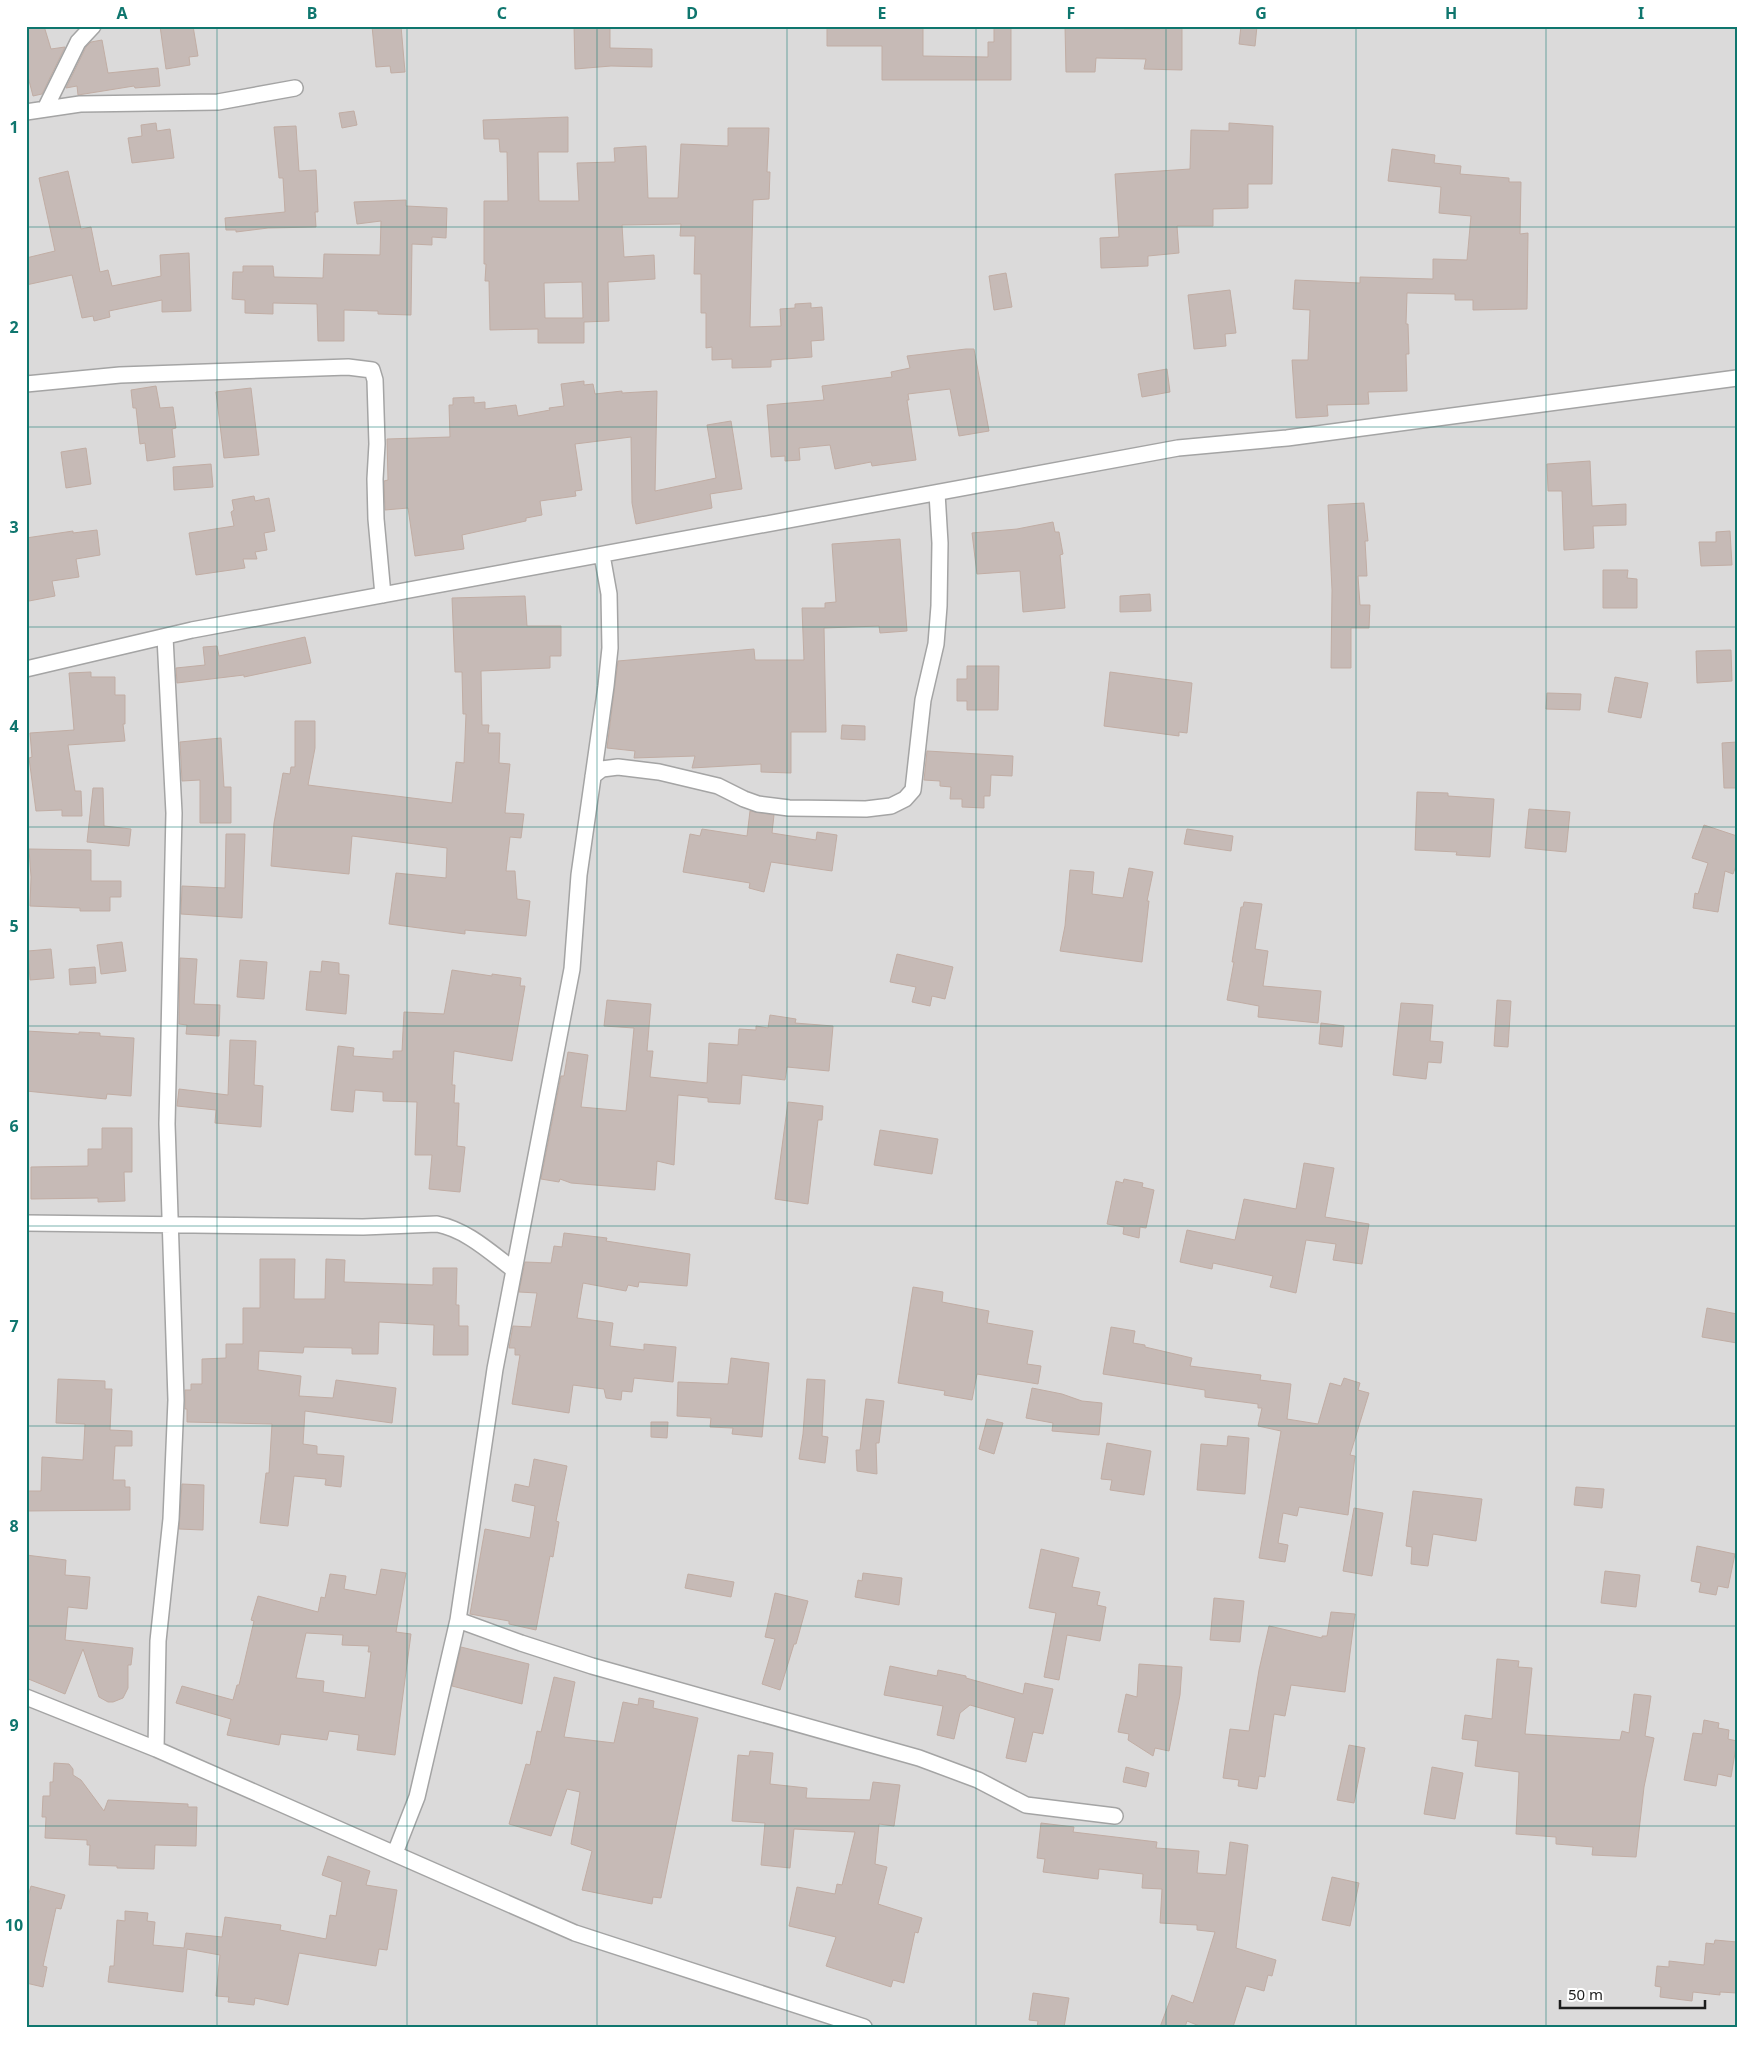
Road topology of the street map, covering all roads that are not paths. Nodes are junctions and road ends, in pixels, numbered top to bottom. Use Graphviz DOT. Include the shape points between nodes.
graph roads {
  1 [pos="93,26"];
  2 [pos="295,88"];
  3 [pos="46,109"];
  4 [pos="26,112"];
  5 [pos="1737,378"];
  6 [pos="26,384"];
  7 [pos="937,493"];
  8 [pos="602,555"];
  9 [pos="383,595"];
  10 [pos="165,637"];
  11 [pos="26,669"];
  12 [pos="593,776"];
  13 [pos="26,1223"];
  14 [pos="171,1225"];
  15 [pos="514,1270"];
  16 [pos="458,1620"];
  17 [pos="26,1697"];
  18 [pos="156,1749"];
  19 [pos="1115,1816"];
  20 [pos="395,1853"];
  21 [pos="864,2027"];
  1 -- 3 [label="street" via="78,42"];
  2 -- 3 [label="street" via="218,102 80,104"];
  3 -- 4 [label="street"];
  5 -- 7 [label="street" via="1287,438 1178,448"];
  6 -- 9 [label="street" via="120,374 348,367 372,370 376,380 376,519"];
  7 -- 8 [label="street"];
  7 -- 12 [label="street" via="940,543 936,644 923,700 913,790 905,799 891,806 866,809 789,808 758,804 718,786 659,772 618,767 602,769"];
  8 -- 9 [label="street"];
  8 -- 12 [label="street" via="609,594 610,648"];
  9 -- 10 [label="street"];
  10 -- 11 [label="street"];
  10 -- 14 [label="street" via="174,813 168,1124"];
  12 -- 15 [label="street" via="579,875 572,969"];
  13 -- 14 [label="street"];
  14 -- 15 [label="street" via="363,1227 437,1224 466,1235"];
  14 -- 18 [label="street" via="176,1400 171,1519 158,1641"];
  15 -- 16 [label="street" via="495,1369"];
  16 -- 19 [label="street" via="592,1666 919,1758 978,1780 1026,1805"];
  16 -- 20 [label="street" via="418,1797"];
  17 -- 18 [label="street"];
  18 -- 20 [label="street"];
  20 -- 21 [label="street" via="575,1933"];
}
